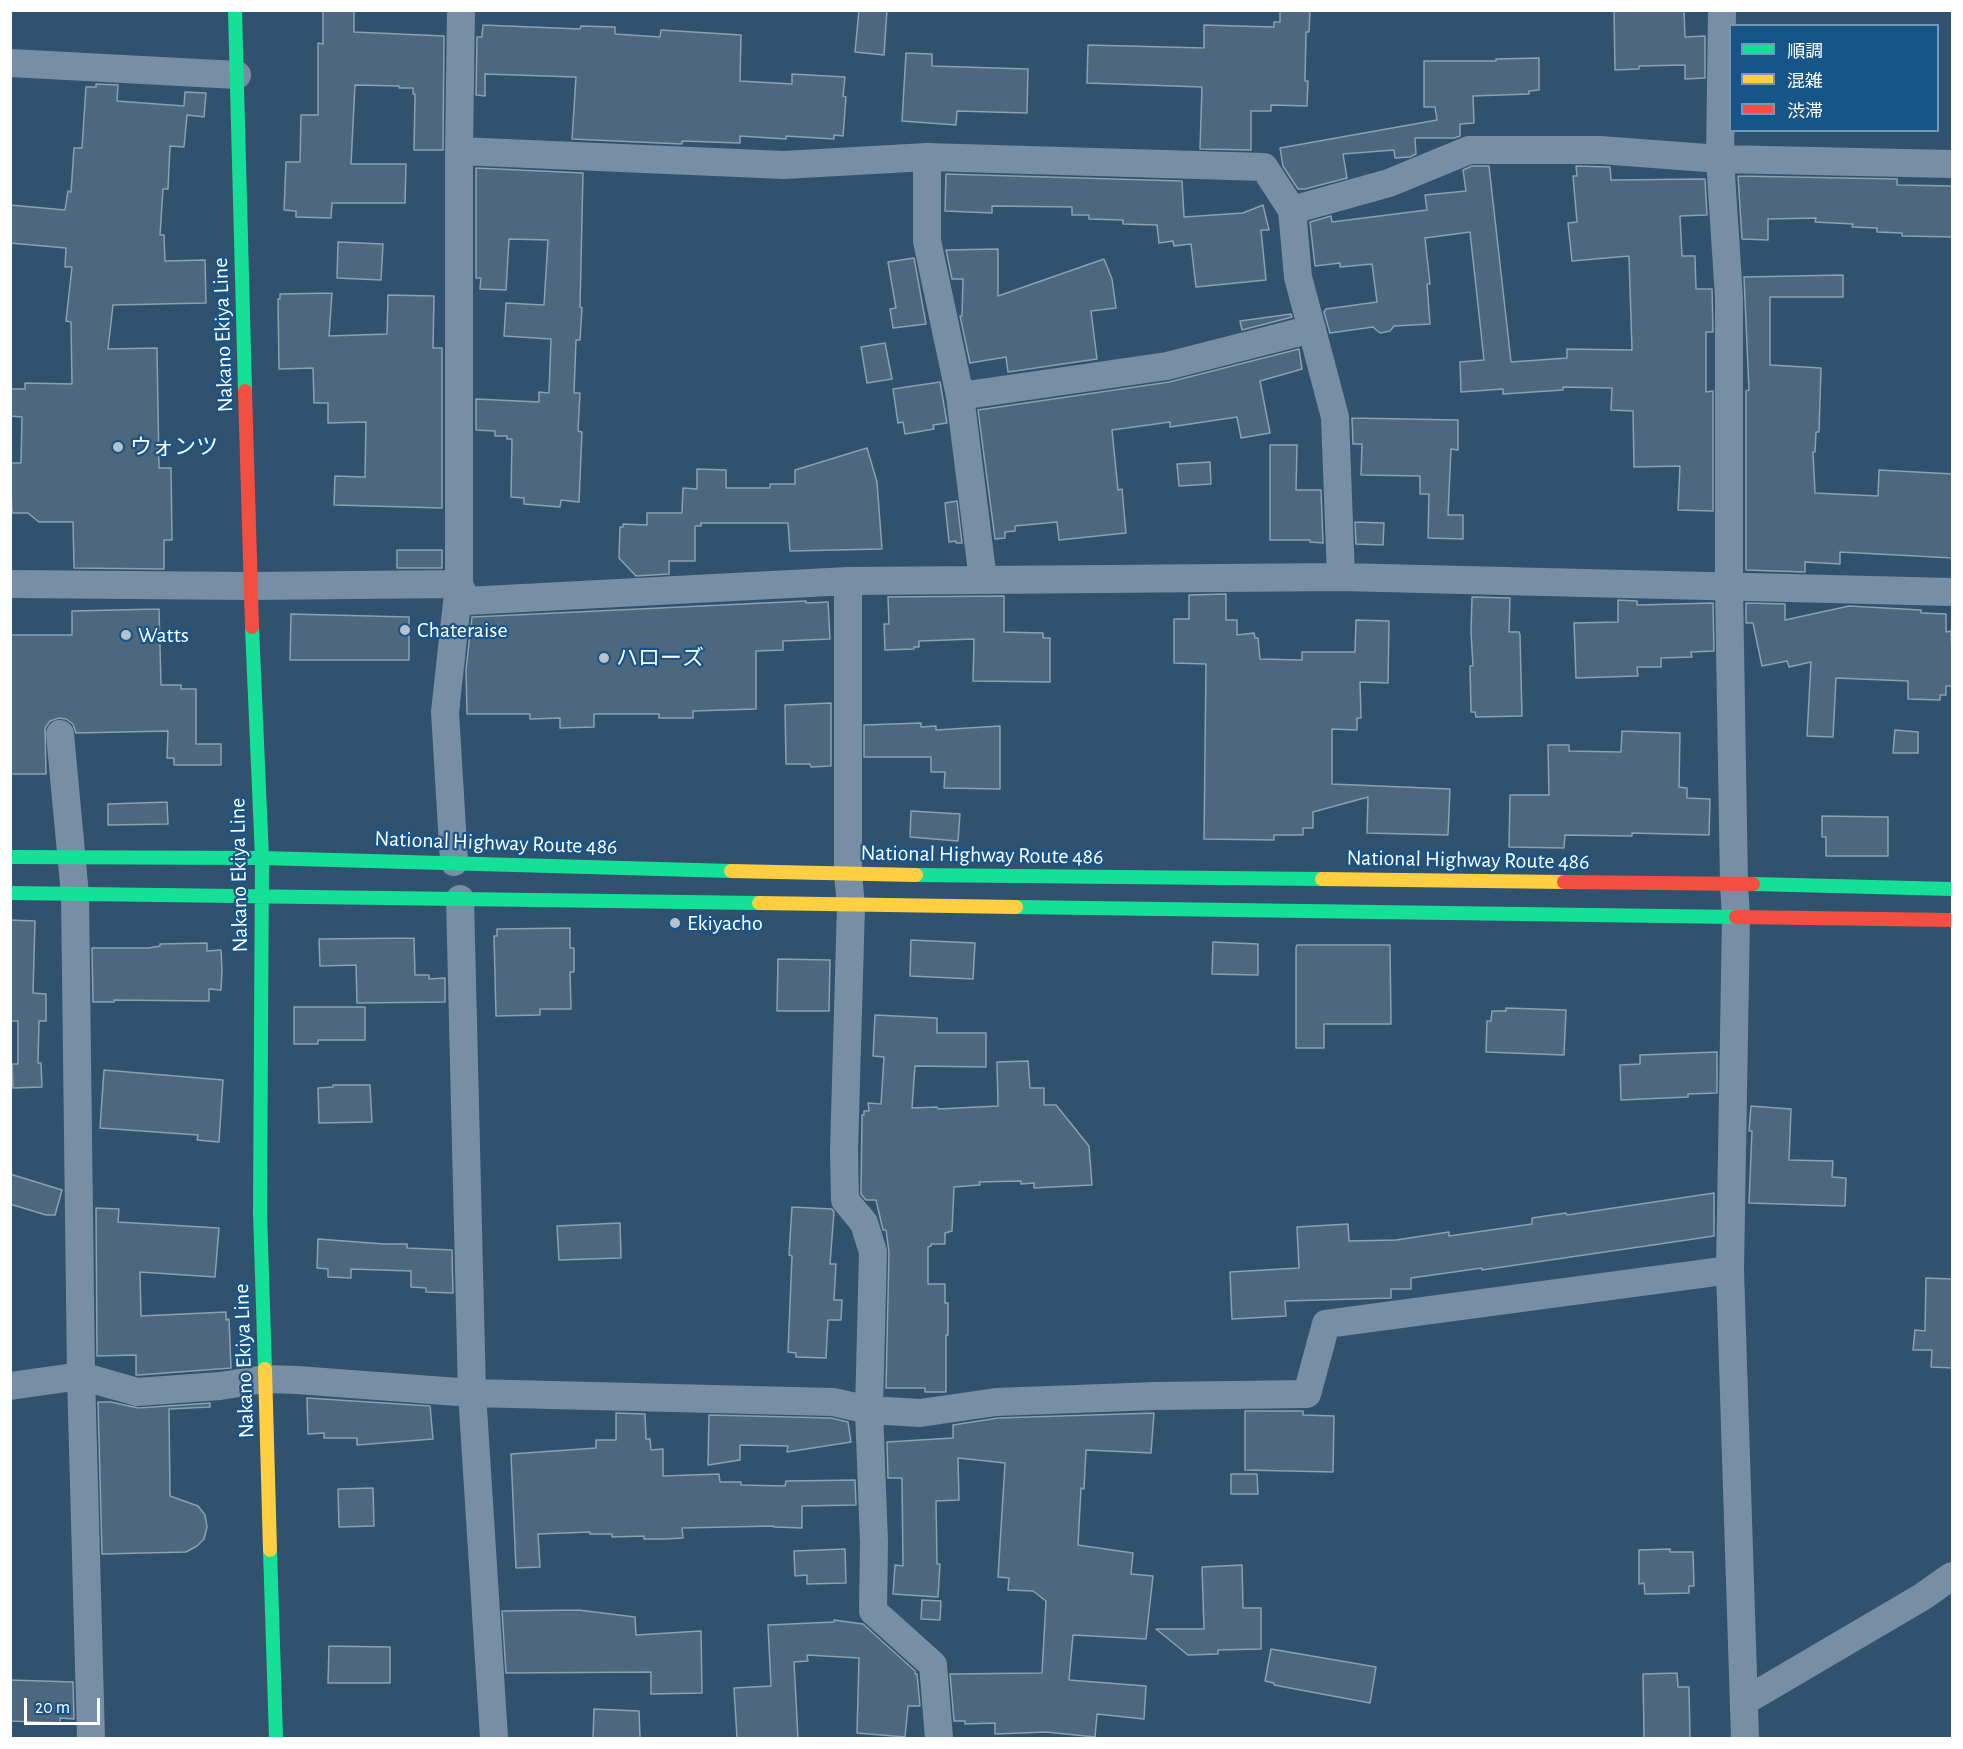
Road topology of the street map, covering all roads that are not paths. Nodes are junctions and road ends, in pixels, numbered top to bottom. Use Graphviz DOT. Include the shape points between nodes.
graph roads {
  1 [pos="235,10"];
  2 [pos="461,10"];
  3 [pos="1722,10"];
  4 [pos="10,63"];
  5 [pos="237,75"];
  6 [pos="459,151"];
  7 [pos="927,157"];
  8 [pos="1720,159"];
  9 [pos="1953,164"];
  10 [pos="1292,210"];
  11 [pos="1312,329"];
  12 [pos="960,396"];
  13 [pos="1341,578"];
  14 [pos="983,580"];
  15 [pos="848,581"];
  16 [pos="10,584"];
  17 [pos="459,584"];
  18 [pos="250,586"];
  19 [pos="1729,587"];
  20 [pos="1953,592"];
  21 [pos="60,734"];
  22 [pos="10,857"];
  23 [pos="73,858"];
  24 [pos="262,858"];
  25 [pos="454,862"];
  26 [pos="848,874"];
  27 [pos="1734,884"];
  28 [pos="1953,889"];
  29 [pos="10,893"];
  30 [pos="75,895"];
  31 [pos="262,898"];
  32 [pos="460,899"];
  33 [pos="851,906"];
  34 [pos="1736,917"];
  35 [pos="1953,920"];
  36 [pos="1730,1270"];
  37 [pos="81,1376"];
  38 [pos="265,1379"];
  39 [pos="10,1386"];
  40 [pos="472,1393"];
  41 [pos="868,1410"];
  42 [pos="1953,1576"];
  43 [pos="1745,1701"];
  44 [pos="91,1738"];
  45 [pos="276,1738"];
  46 [pos="494,1738"];
  47 [pos="939,1738"];
  48 [pos="1745,1738"];
  1 -- 5 [label="main road, Nakano Ekiya Line"];
  2 -- 6 [label="street"];
  3 -- 8 [label="street"];
  4 -- 5 [label="street"];
  5 -- 18 [label="main road, Nakano Ekiya Line"];
  6 -- 7 [label="street" via="784,165"];
  6 -- 17 [label="street"];
  7 -- 10 [label="street" via="1264,166"];
  7 -- 12 [label="street" via="927,241"];
  8 -- 9 [label="street"];
  8 -- 10 [label="street" via="1600,150 1469,150 1389,183"];
  8 -- 19 [label="street" via="1729,298"];
  10 -- 11 [label="street" via="1298,277"];
  11 -- 12 [label="street" via="1167,366"];
  11 -- 13 [label="street" via="1335,417"];
  12 -- 14 [label="street"];
  13 -- 14 [label="street"];
  13 -- 19 [label="street"];
  14 -- 15 [label="street"];
  15 -- 17 [label="street" via="466,602"];
  15 -- 26 [label="street"];
  16 -- 18 [label="street"];
  17 -- 18 [label="street"];
  17 -- 25 [label="street" via="445,712"];
  18 -- 24 [label="main road, Nakano Ekiya Line"];
  19 -- 20 [label="street"];
  19 -- 27 [label="street"];
  21 -- 23 [label="street"];
  22 -- 23 [label="main road, National Highway Route 486"];
  23 -- 24 [label="main road, National Highway Route 486"];
  23 -- 30 [label="street"];
  24 -- 25 [label="main road, National Highway Route 486"];
  24 -- 31 [label="main road, Nakano Ekiya Line"];
  25 -- 26 [label="main road, National Highway Route 486"];
  26 -- 27 [label="main road, National Highway Route 486"];
  26 -- 33 [label="street"];
  27 -- 28 [label="main road, National Highway Route 486"];
  27 -- 34 [label="street"];
  29 -- 30 [label="main road"];
  30 -- 31 [label="main road"];
  30 -- 37 [label="street"];
  31 -- 32 [label="main road"];
  31 -- 38 [label="main road, Nakano Ekiya Line" via="260,1212"];
  32 -- 33 [label="main road"];
  32 -- 40 [label="street"];
  33 -- 34 [label="main road"];
  33 -- 41 [label="street" via="845,1200 864,1223 873,1252"];
  34 -- 35 [label="main road"];
  34 -- 36 [label="street"];
  36 -- 41 [label="street" via="1326,1324 1307,1394 996,1402 920,1413"];
  36 -- 43 [label="street"];
  37 -- 38 [label="street" via="137,1392"];
  37 -- 39 [label="street"];
  37 -- 44 [label="street"];
  38 -- 40 [label="street"];
  38 -- 45 [label="main road, Nakano Ekiya Line"];
  40 -- 41 [label="street" via="833,1402"];
  40 -- 46 [label="street"];
  41 -- 47 [label="street" via="873,1611 933,1665"];
  42 -- 43 [label="street"];
  43 -- 48 [label="street"];
}
